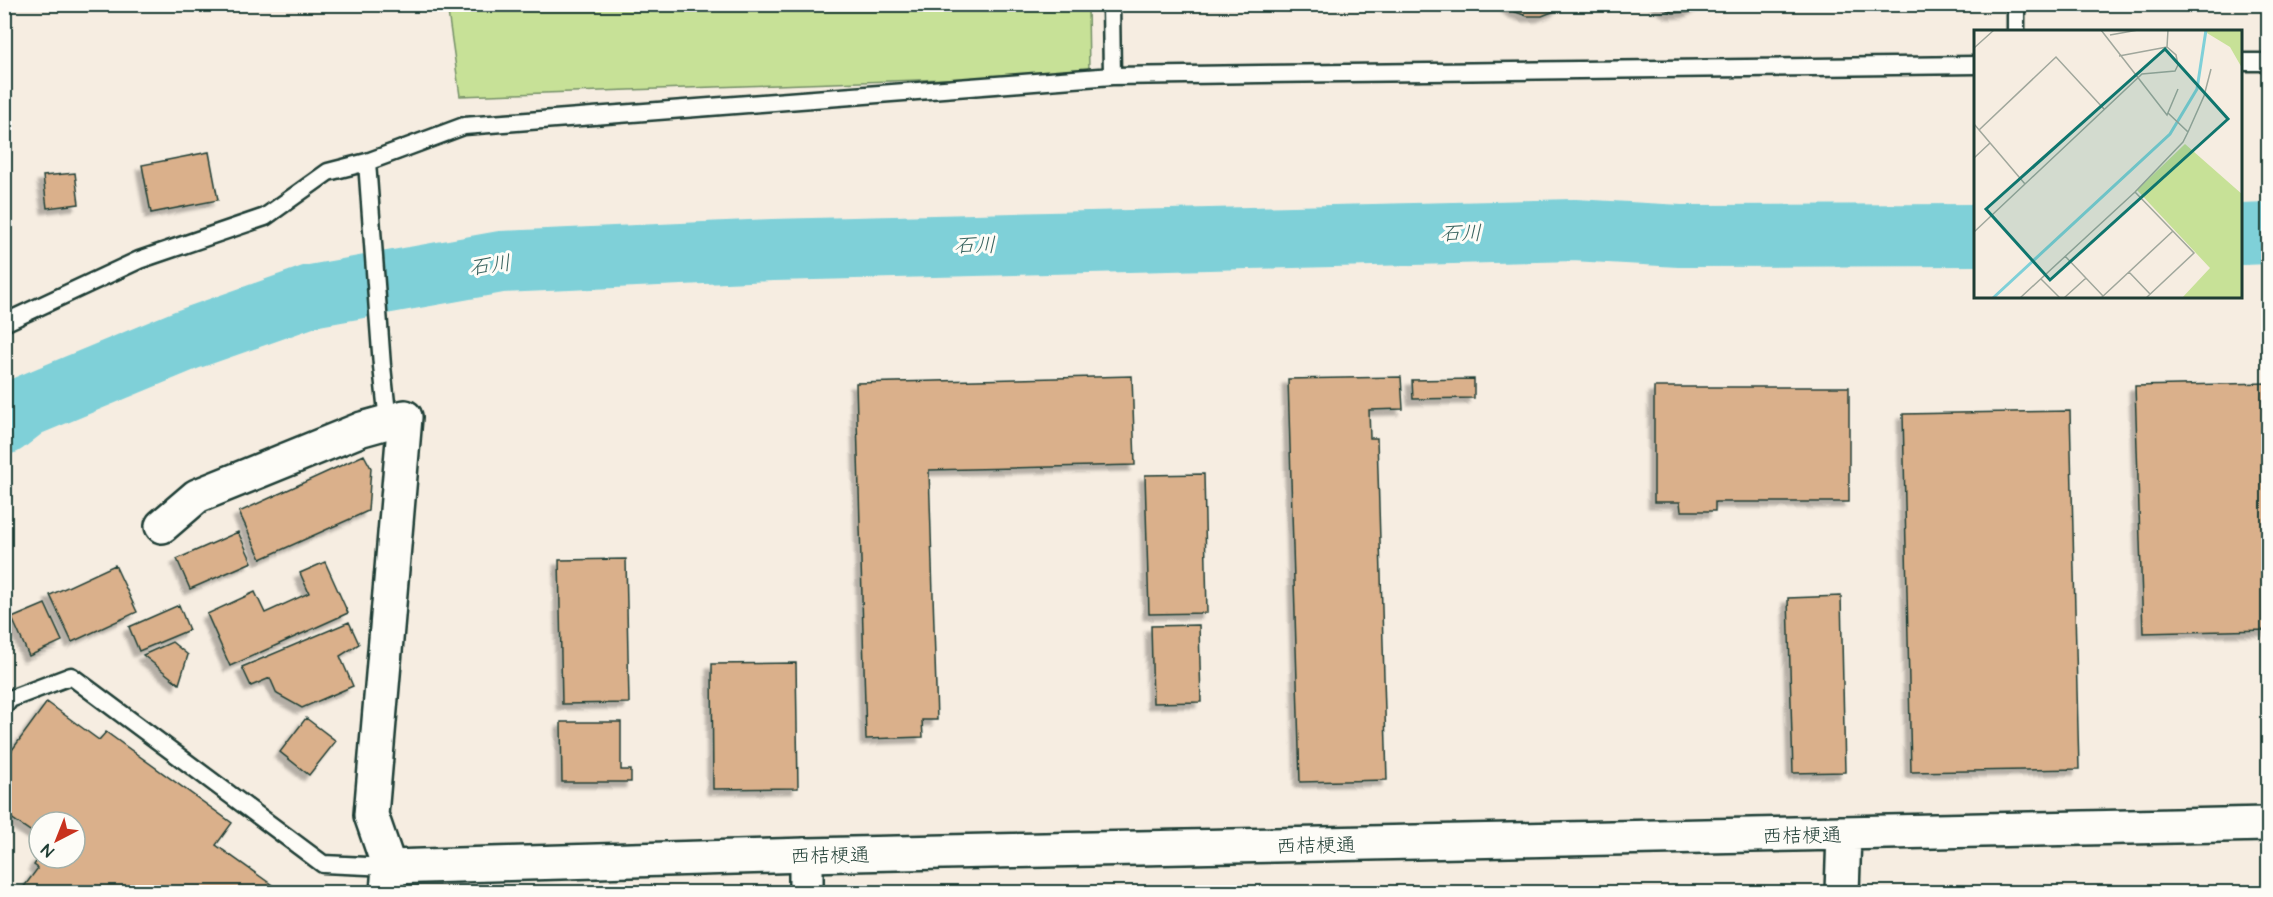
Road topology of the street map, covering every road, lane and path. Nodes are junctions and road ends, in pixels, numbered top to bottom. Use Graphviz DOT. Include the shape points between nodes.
graph roads {
  1 [pos="1111,4"];
  2 [pos="2016,4"];
  3 [pos="2016,30"];
  4 [pos="2243,62"];
  5 [pos="2268,62"];
  6 [pos="1974,65"];
  7 [pos="1113,76"];
  8 [pos="367,162"];
  9 [pos="4,323"];
  10 [pos="388,422"];
  11 [pos="162,526"];
  12 [pos="4,707"];
  13 [pos="2268,824"];
  14 [pos="1844,834"];
  15 [pos="806,855"];
  16 [pos="388,880"];
  17 [pos="806,892"];
  18 [pos="1842,892"];
  1 -- 7 [label="lane"];
  2 -- 3 [label="lane"];
  4 -- 5 [label="lane"];
  6 -- 7 [label="lane"];
  7 -- 8 [label="lane" via="464,126"];
  8 -- 9 [label="lane" via="328,172 265,217 139,260"];
  8 -- 10 [label="lane"];
  10 -- 11 [label="street" via="197,496"];
  10 -- 16 [label="street" via="405,417 371,815"];
  12 -- 16 [label="lane" via="10,699 71,676 323,864"];
  13 -- 14 [label="street, 西桔梗通"];
  14 -- 15 [label="street, 西桔梗通"];
  14 -- 18 [label="street"];
  15 -- 16 [label="street, 西桔梗通"];
  15 -- 17 [label="street"];
}
